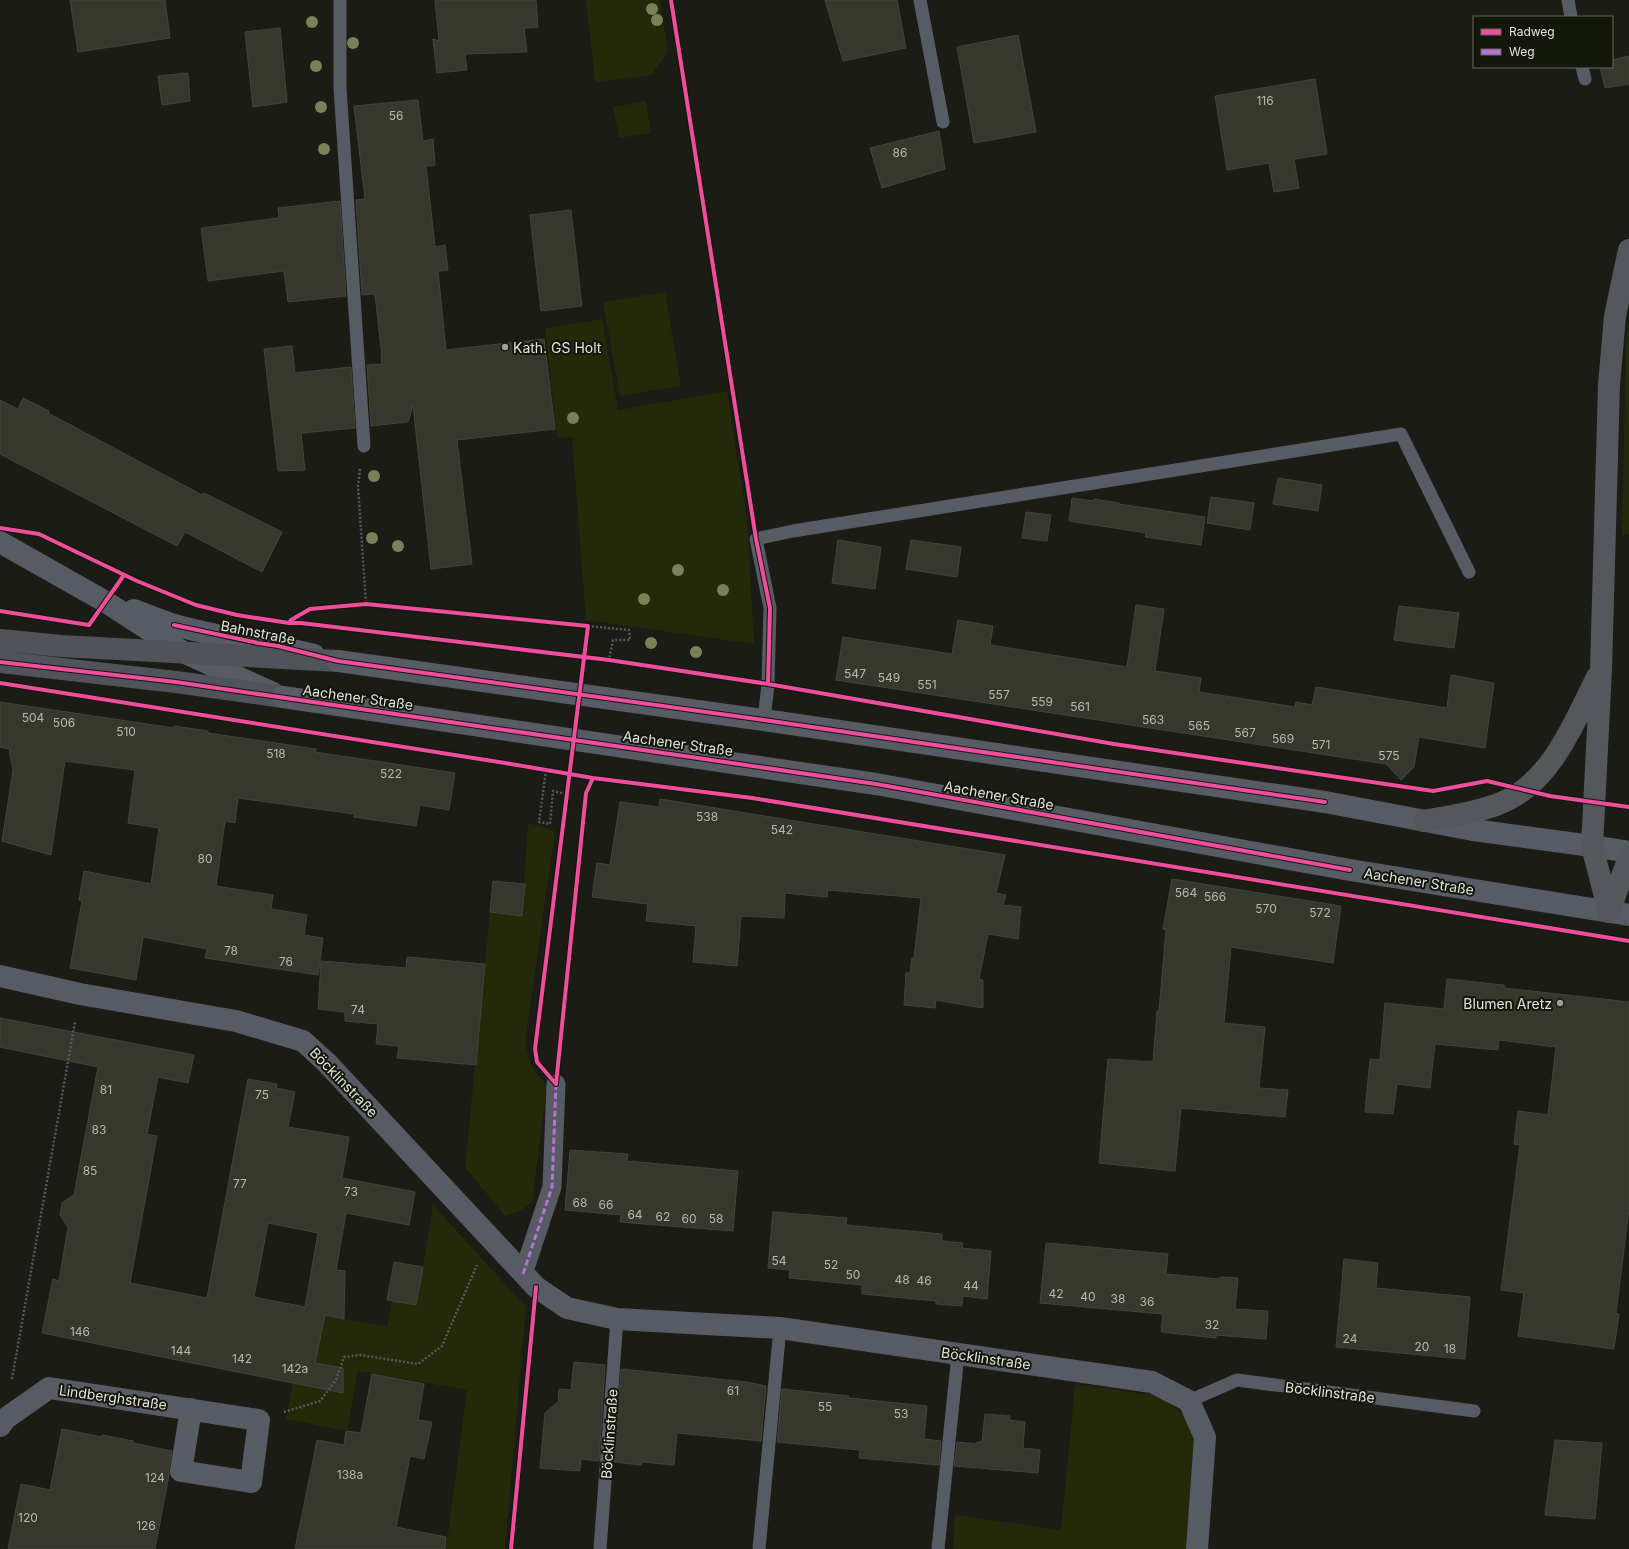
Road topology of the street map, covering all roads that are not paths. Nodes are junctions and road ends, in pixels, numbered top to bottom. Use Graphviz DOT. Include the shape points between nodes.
graph roads {
  1 [pos="340,0"];
  2 [pos="920,0"];
  3 [pos="1568,0"];
  4 [pos="1571,16"];
  5 [pos="942,122"];
  6 [pos="1629,250"];
  7 [pos="364,446"];
  8 [pos="0,542"];
  9 [pos="1469,572"];
  10 [pos="106,602"];
  11 [pos="0,640"];
  12 [pos="183,652"];
  13 [pos="338,661"];
  14 [pos="0,662"];
  15 [pos="1600,670"];
  16 [pos="283,697"];
  17 [pos="764,720"];
  18 [pos="1424,821"];
  19 [pos="1592,846"];
  20 [pos="1629,852"];
  21 [pos="1629,857"];
  22 [pos="1619,913"];
  23 [pos="0,976"];
  24 [pos="556,1084"];
  25 [pos="523,1274"];
  26 [pos="617,1319"];
  27 [pos="780,1328"];
  28 [pos="958,1354"];
  29 [pos="1189,1401"];
  30 [pos="191,1409"];
  31 [pos="1474,1411"];
  32 [pos="2,1422"];
  33 [pos="600,1549"];
  34 [pos="759,1549"];
  35 [pos="938,1549"];
  36 [pos="1197,1549"];
  1 -- 7 [label="lane" via="340,88"];
  2 -- 5 [label="lane"];
  3 -- 4 [label="lane"];
  6 -- 15 [label="highway" via="1615,316 1609,385"];
  8 -- 10 [label="street, Bahnstraße"];
  9 -- 17 [label="lane" via="1401,434 793,531 756,540 770,608 768,684"];
  10 -- 12 [label="street, Bahnstraße"];
  10 -- 13 [label="street, Bahnstraße" via="174,625"];
  11 -- 12 [label="main road"];
  12 -- 13 [label="main road"];
  12 -- 16 [label="street, Bahnstraße"];
  13 -- 17 [label="main road"];
  14 -- 16 [label="main road, Aachener Straße"];
  15 -- 18 [label="highway" via="1562,744 1545,771 1526,789 1502,803 1470,813"];
  15 -- 19 [label="highway"];
  16 -- 22 [label="main road, Aachener Straße" via="876,784 1350,870"];
  17 -- 18 [label="main road" via="1325,802"];
  18 -- 19 [label="main road"];
  19 -- 20 [label="main road"];
  19 -- 22 [label="highway"];
  21 -- 22 [label="highway"];
  23 -- 25 [label="street, Böcklinstraße" via="80,994 236,1021 303,1041 327,1063"];
  24 -- 25 [label="street" via="552,1187"];
  25 -- 26 [label="street, Böcklinstraße" via="536,1287 567,1308"];
  26 -- 27 [label="street, Böcklinstraße"];
  26 -- 33 [label="lane, Böcklinstraße"];
  27 -- 28 [label="street, Böcklinstraße"];
  27 -- 34 [label="lane"];
  28 -- 29 [label="street, Böcklinstraße" via="1152,1382"];
  28 -- 35 [label="lane"];
  29 -- 31 [label="lane, Böcklinstraße" via="1237,1380"];
  29 -- 36 [label="street" via="1205,1437"];
  30 -- 30 [label="street, Lindberghstraße" via="181,1471 251,1482 259,1420"];
  30 -- 32 [label="street, Lindberghstraße" via="49,1388"];
}
